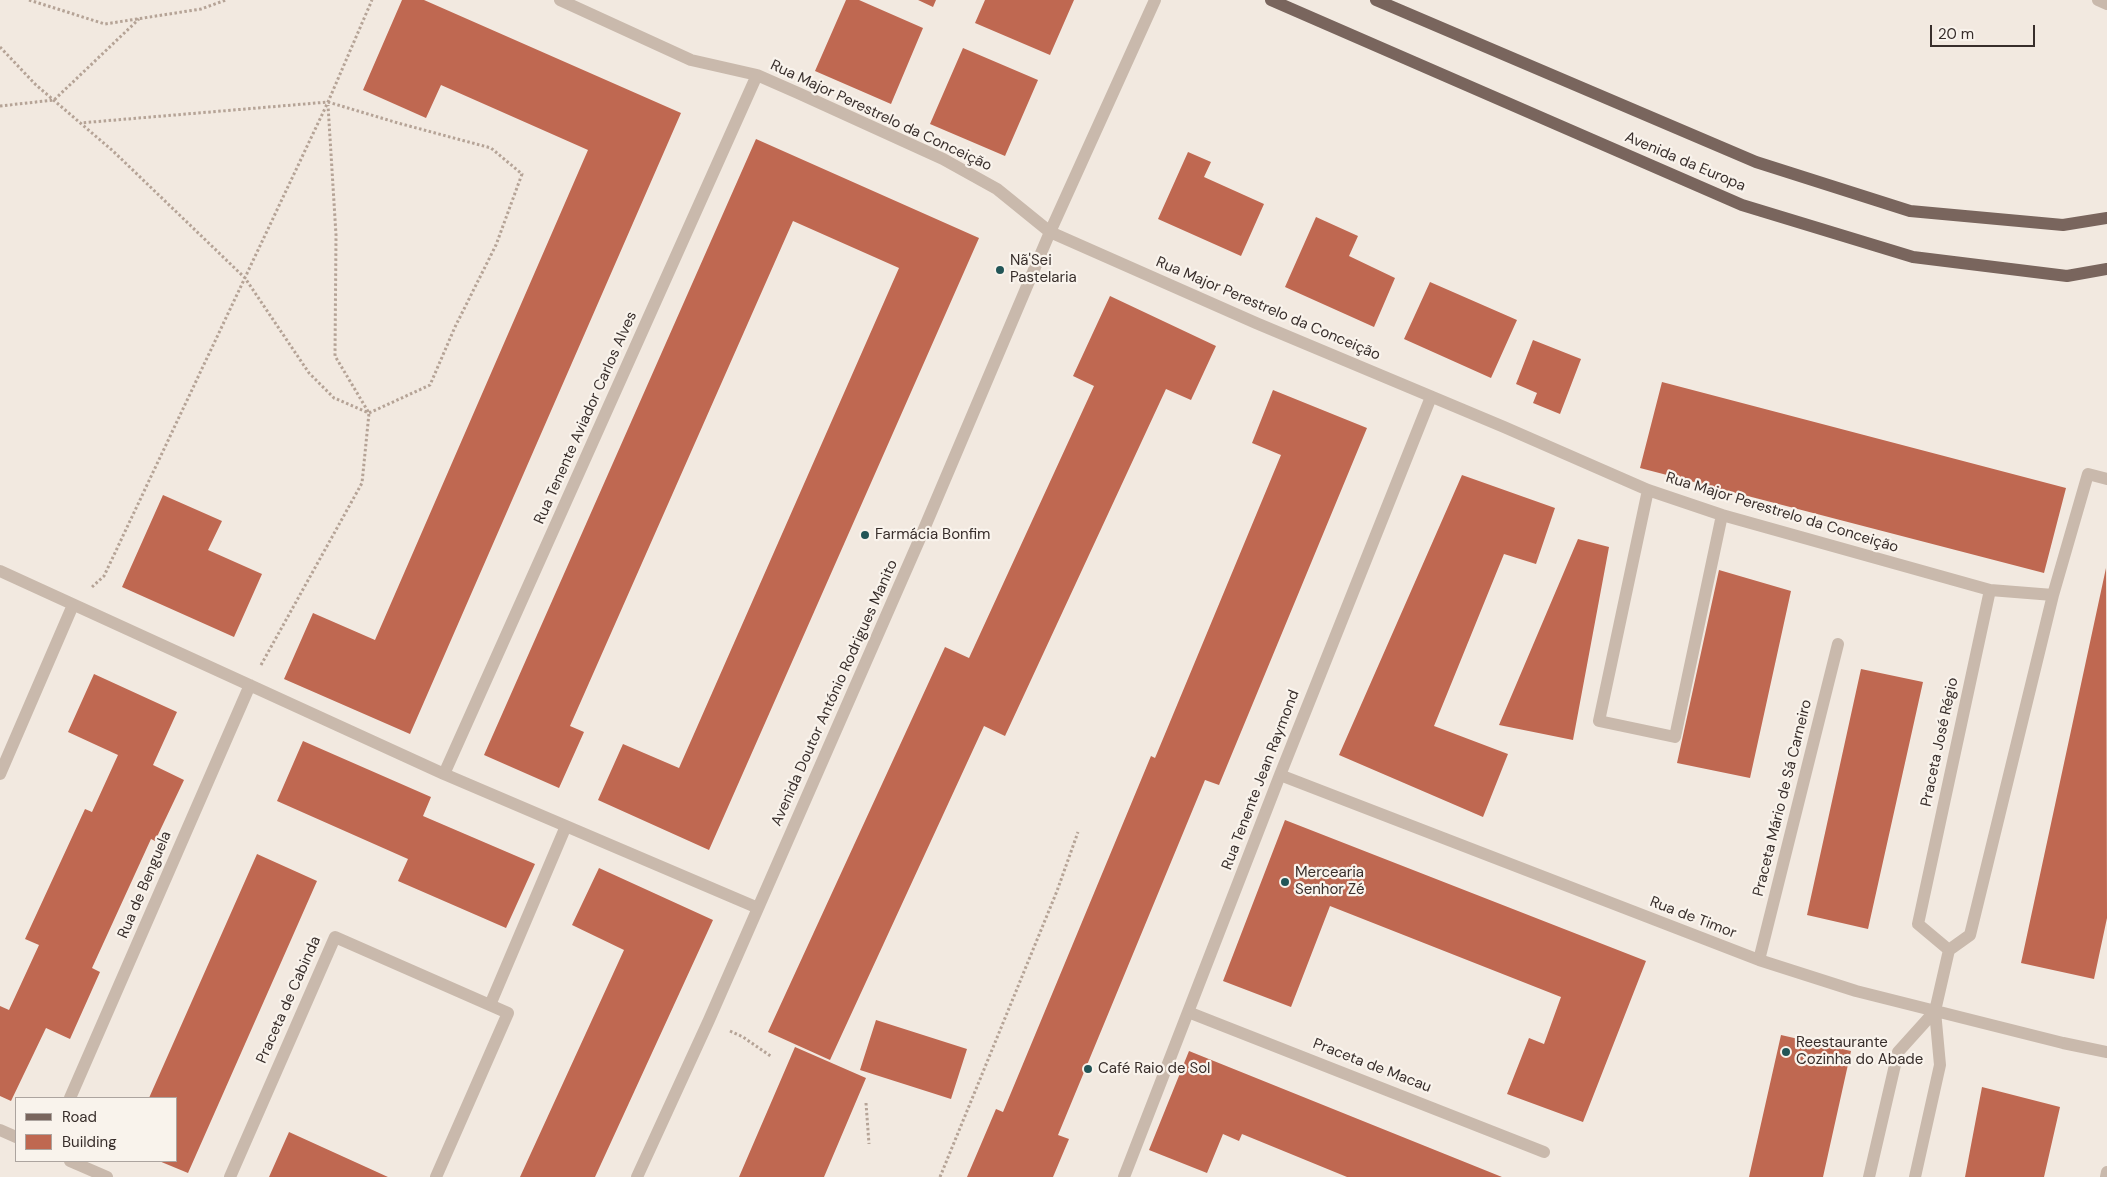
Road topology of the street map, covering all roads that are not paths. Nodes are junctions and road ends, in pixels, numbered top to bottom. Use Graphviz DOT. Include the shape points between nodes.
graph roads {
  1 [pos="560,0"];
  2 [pos="1155,0"];
  3 [pos="1271,0"];
  4 [pos="1376,0"];
  5 [pos="2098,0"];
  6 [pos="2107,4"];
  7 [pos="757,75"];
  8 [pos="2107,218"];
  9 [pos="1050,232"];
  10 [pos="2107,269"];
  11 [pos="1431,397"];
  12 [pos="2107,479"];
  13 [pos="1648,490"];
  14 [pos="1722,516"];
  15 [pos="0,571"];
  16 [pos="1990,590"];
  17 [pos="2053,596"];
  18 [pos="73,605"];
  19 [pos="1838,644"];
  20 [pos="250,685"];
  21 [pos="0,774"];
  22 [pos="444,774"];
  23 [pos="1280,775"];
  24 [pos="566,826"];
  25 [pos="758,908"];
  26 [pos="1948,950"];
  27 [pos="1759,960"];
  28 [pos="490,1005"];
  29 [pos="1935,1011"];
  30 [pos="1188,1012"];
  31 [pos="2107,1052"];
  32 [pos="70,1097"];
  33 [pos="0,1130"];
  34 [pos="15,1137"];
  35 [pos="1544,1152"];
  36 [pos="72,1162"];
  37 [pos="2107,1172"];
  38 [pos="107,1177"];
  39 [pos="230,1177"];
  40 [pos="436,1177"];
  41 [pos="637,1177"];
  42 [pos="1124,1177"];
  43 [pos="1869,1177"];
  44 [pos="1915,1177"];
  45 [pos="2106,1177"];
  1 -- 7 [label="street, Rua Major Perestrelo da Conceição" via="691,60"];
  2 -- 9 [label="street, Avenida Doutor António Rodrigues Manito"];
  3 -- 10 [label="main road, Avenida da Europa" via="1742,205 1913,257 2067,276"];
  4 -- 8 [label="main road, Avenida da Europa" via="1756,162 1910,211 2063,224"];
  5 -- 6 [label="street"];
  7 -- 9 [label="street, Rua Major Perestrelo da Conceição" via="943,159 997,189"];
  7 -- 22 [label="street, Rua Tenente Aviador Carlos Alves"];
  9 -- 11 [label="street, Rua Major Perestrelo da Conceição"];
  9 -- 25 [label="street, Avenida Doutor António Rodrigues Manito"];
  11 -- 13 [label="street, Rua Major Perestrelo da Conceição"];
  11 -- 23 [label="street, Rua Tenente Jean Raymond"];
  12 -- 17 [label="street" via="2088,474"];
  13 -- 14 [label="street, Rua Major Perestrelo da Conceição"];
  13 -- 14 [label="street" via="1599,721 1674,737"];
  14 -- 16 [label="street, Rua Major Perestrelo da Conceição"];
  15 -- 18 [label="street"];
  16 -- 17 [label="street"];
  16 -- 26 [label="street, Praceta José Régio" via="1918,924"];
  17 -- 26 [label="street" via="1970,935"];
  18 -- 20 [label="street"];
  18 -- 21 [label="street"];
  19 -- 27 [label="street, Praceta Mário de Sá Carneiro"];
  20 -- 22 [label="street"];
  20 -- 32 [label="street, Rua de Benguela"];
  22 -- 24 [label="street"];
  23 -- 27 [label="street, Rua de Timor"];
  23 -- 30 [label="street, Rua Tenente Jean Raymond"];
  24 -- 25 [label="street"];
  24 -- 28 [label="street"];
  25 -- 41 [label="street, Avenida Doutor António Rodrigues Manito"];
  26 -- 29 [label="street"];
  27 -- 29 [label="street, Rua de Timor" via="1856,991"];
  28 -- 39 [label="street, Praceta de Cabinda" via="335,937"];
  28 -- 40 [label="street, Praceta de Cabinda" via="508,1013"];
  29 -- 31 [label="street, Rua de Timor"];
  29 -- 43 [label="street" via="1898,1052"];
  29 -- 44 [label="street" via="1940,1065"];
  30 -- 35 [label="street, Praceta de Macau"];
  30 -- 42 [label="street, Rua Tenente Jean Raymond"];
  33 -- 34 [label="street"];
  36 -- 38 [label="street"];
  37 -- 45 [label="street"];
}
